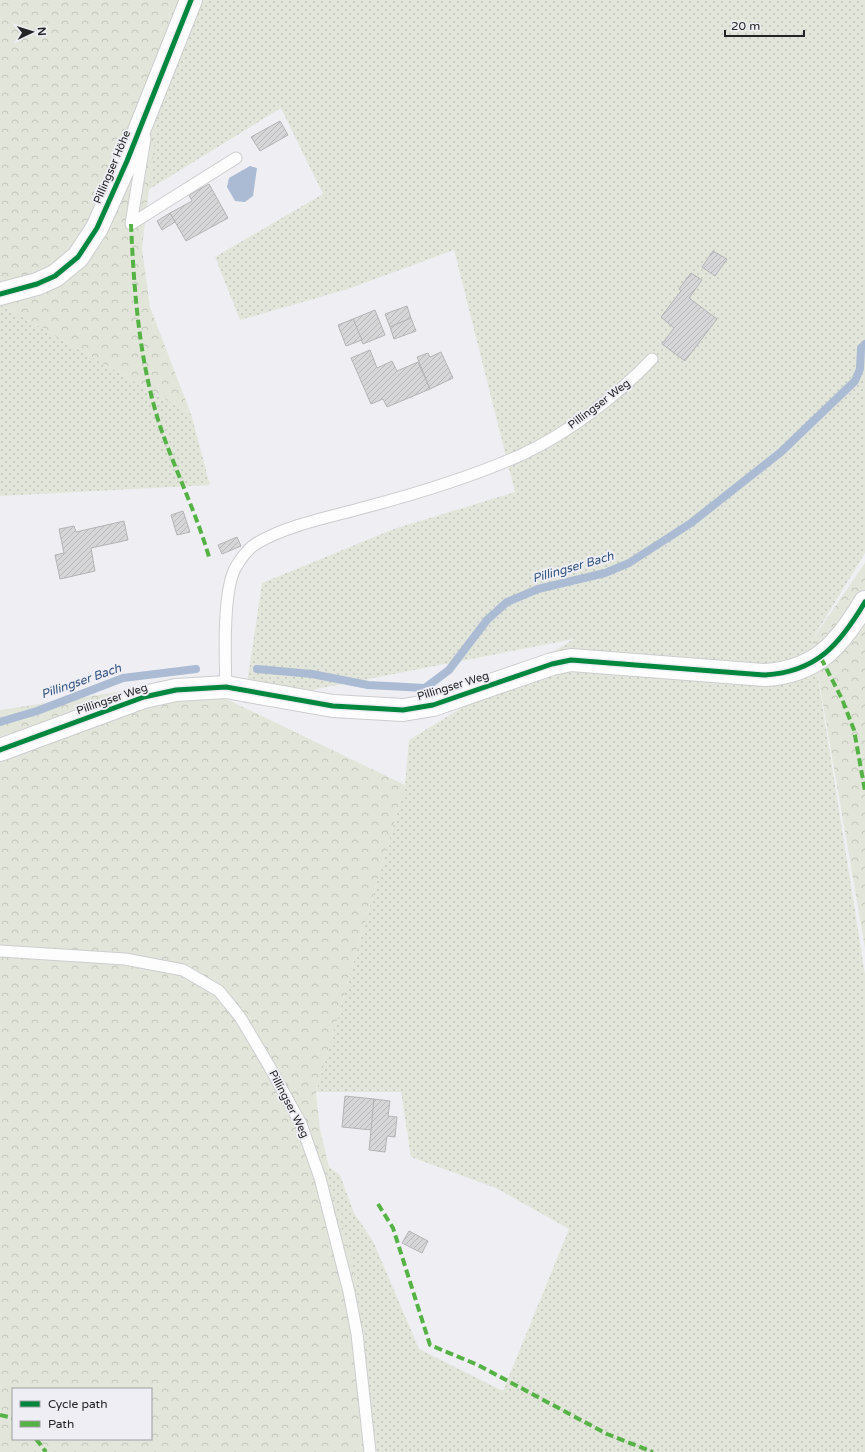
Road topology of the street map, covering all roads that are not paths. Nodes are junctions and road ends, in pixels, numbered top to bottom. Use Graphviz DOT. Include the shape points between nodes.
graph roads {
  1 [pos="191,0"];
  2 [pos="151,97"];
  3 [pos="236,158"];
  4 [pos="0,294"];
  5 [pos="652,359"];
  6 [pos="865,602"];
  7 [pos="226,687"];
  8 [pos="0,750"];
  9 [pos="0,951"];
  10 [pos="370,1452"];
  1 -- 2 [label="street, Pillingser Höhe"];
  2 -- 3 [label="lane" via="131,224"];
  2 -- 4 [label="street, Pillingser Höhe" via="127,161 97,228 78,257 55,276 37,284"];
  5 -- 7 [label="lane, Pillingser Weg" via="624,387 582,419 522,454 454,481 313,522 256,543 236,566 228,592"];
  6 -- 7 [label="street, Pillingser Weg" via="842,636 821,658 809,665 779,674 571,660 552,664 433,705 403,710 333,706"];
  7 -- 8 [label="street, Pillingser Weg" via="176,690 144,697"];
  9 -- 10 [label="lane, Pillingser Weg" via="125,959 183,970 219,991 240,1017 301,1124 320,1178 351,1299"];
}
